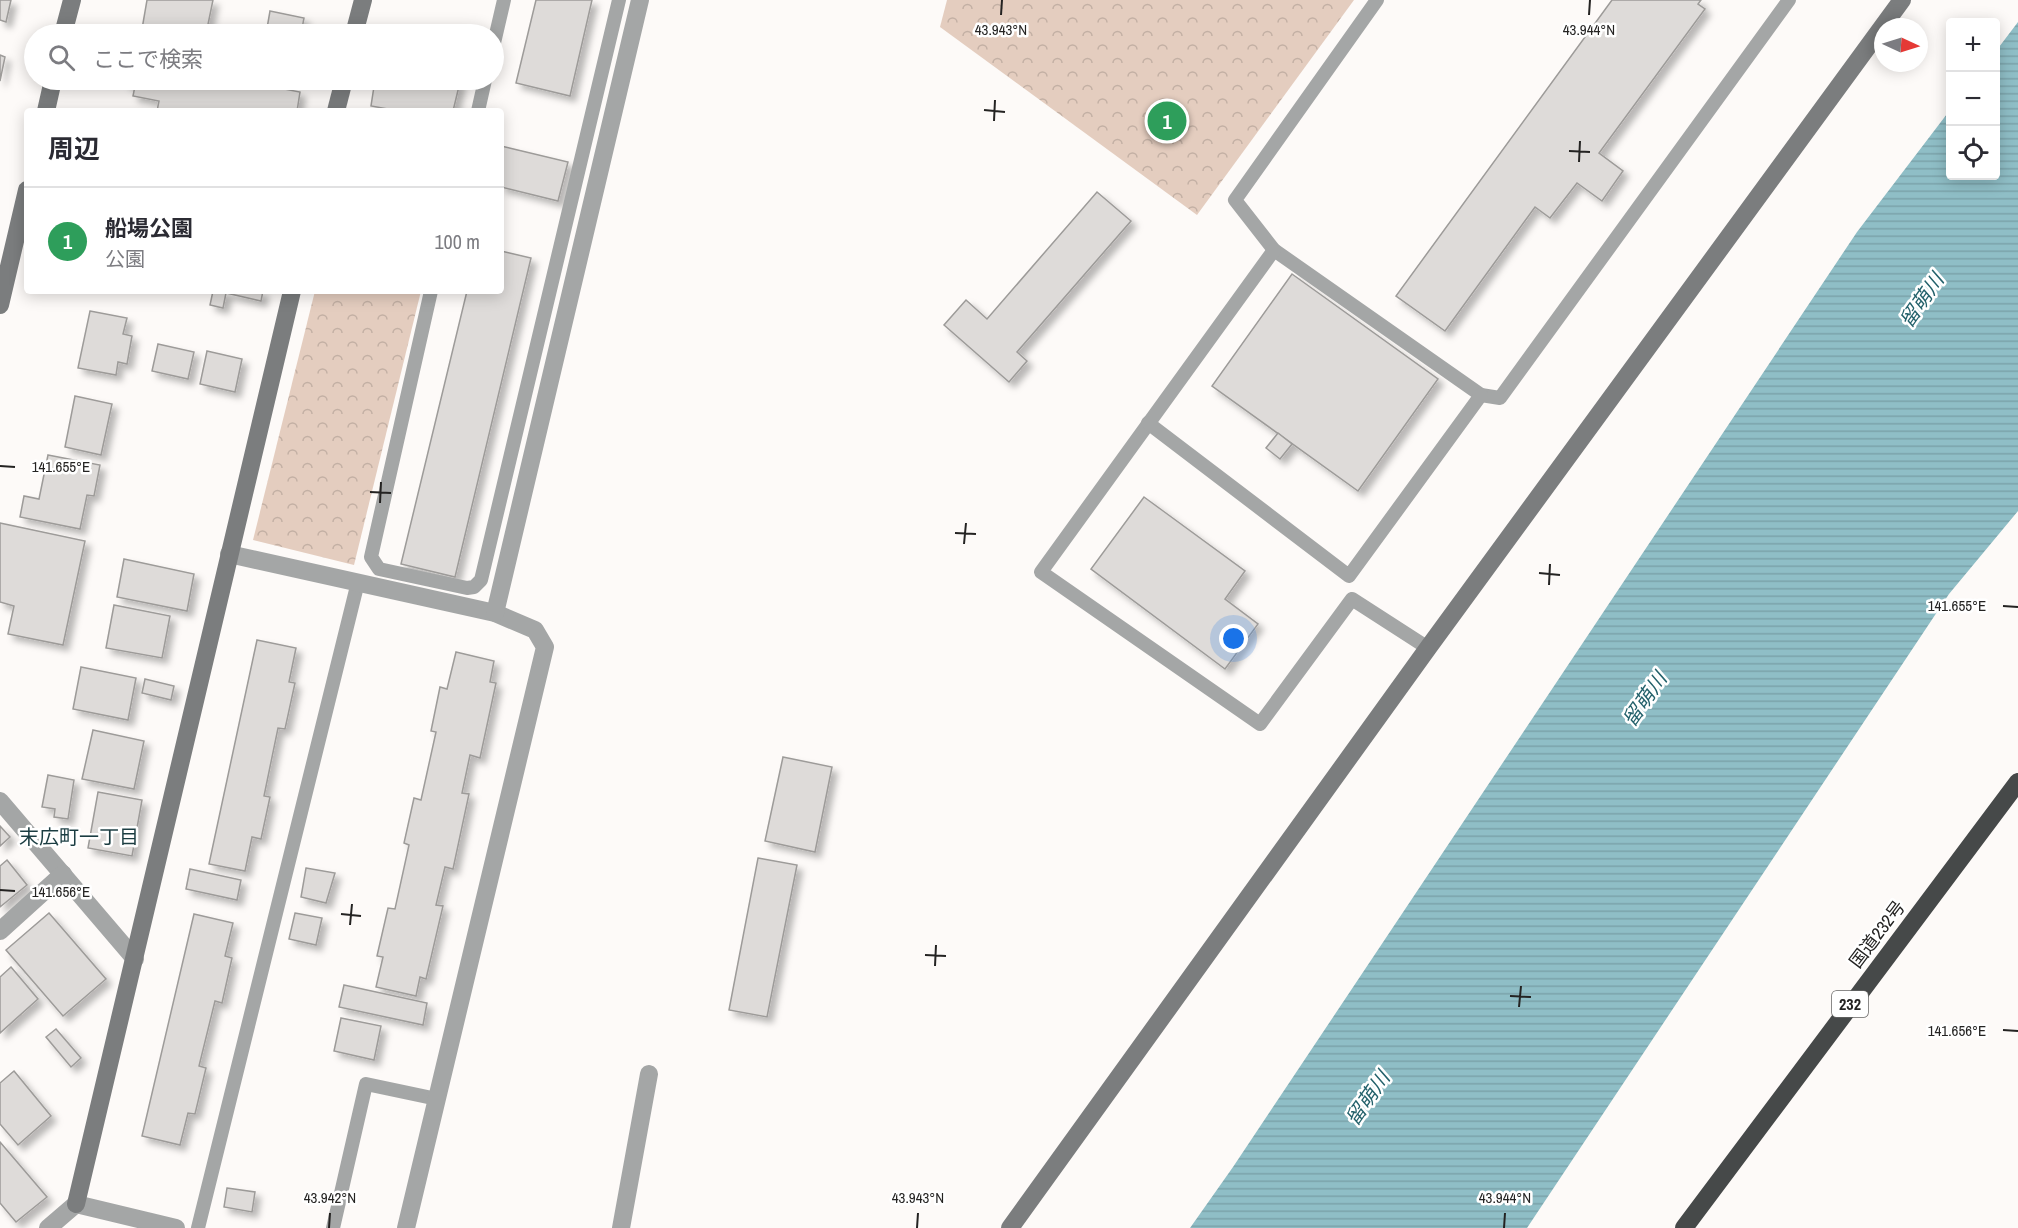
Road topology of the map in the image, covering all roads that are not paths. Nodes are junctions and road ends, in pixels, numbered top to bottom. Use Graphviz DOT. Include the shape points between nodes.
graph roads {
  1 [pos="72,0"];
  2 [pos="363,0"];
  3 [pos="504,0"];
  4 [pos="619,0"];
  5 [pos="640,0"];
  6 [pos="1377,0"];
  7 [pos="1789,0"];
  8 [pos="1902,0"];
  9 [pos="66,24"];
  10 [pos="357,24"];
  11 [pos="498,24"];
  12 [pos="50,90"];
  13 [pos="341,90"];
  14 [pos="483,90"];
  15 [pos="46,108"];
  16 [pos="337,108"];
  17 [pos="479,108"];
  18 [pos="24,203"];
  19 [pos="1274,250"];
  20 [pos="291,294"];
  21 [pos="430,294"];
  22 [pos="0,304"];
  23 [pos="1481,395"];
  24 [pos="1148,423"];
  25 [pos="229,554"];
  26 [pos="1349,576"];
  27 [pos="358,582"];
  28 [pos="1352,599"];
  29 [pos="495,613"];
  30 [pos="1428,648"];
  31 [pos="2018,782"];
  32 [pos="0,801"];
  33 [pos="63,874"];
  34 [pos="0,931"];
  35 [pos="135,959"];
  36 [pos="650,1074"];
  37 [pos="437,1099"];
  38 [pos="76,1204"];
  39 [pos="48,1228"];
  40 [pos="176,1228"];
  41 [pos="198,1228"];
  42 [pos="333,1228"];
  43 [pos="406,1228"];
  44 [pos="621,1228"];
  45 [pos="1010,1228"];
  46 [pos="1684,1228"];
  1 -- 9 [label="street"];
  2 -- 10 [label="street"];
  3 -- 11 [label="lane"];
  4 -- 21 [label="lane" via="481,580 467,588 379,569 371,557"];
  5 -- 29 [label="street"];
  6 -- 19 [label="lane" via="1235,200"];
  7 -- 23 [label="lane" via="1500,398"];
  8 -- 30 [label="street"];
  12 -- 15 [label="street"];
  13 -- 16 [label="street"];
  14 -- 17 [label="lane"];
  18 -- 22 [label="street"];
  19 -- 23 [label="lane"];
  19 -- 24 [label="lane"];
  20 -- 25 [label="street"];
  23 -- 26 [label="lane"];
  24 -- 26 [label="lane"];
  24 -- 28 [label="lane" via="1041,572 1260,724"];
  25 -- 27 [label="street"];
  25 -- 35 [label="street"];
  26 -- 28 [label="lane"];
  27 -- 29 [label="street"];
  27 -- 41 [label="lane"];
  28 -- 30 [label="lane"];
  29 -- 37 [label="street" via="535,630 545,646"];
  30 -- 45 [label="street"];
  31 -- 46 [label="highway, 国道232号 / 232"];
  32 -- 33 [label="street"];
  33 -- 34 [label="street"];
  33 -- 35 [label="street"];
  35 -- 38 [label="street"];
  36 -- 44 [label="street"];
  37 -- 42 [label="lane" via="366,1084"];
  37 -- 43 [label="street"];
  38 -- 39 [label="street"];
  38 -- 40 [label="street"];
}
